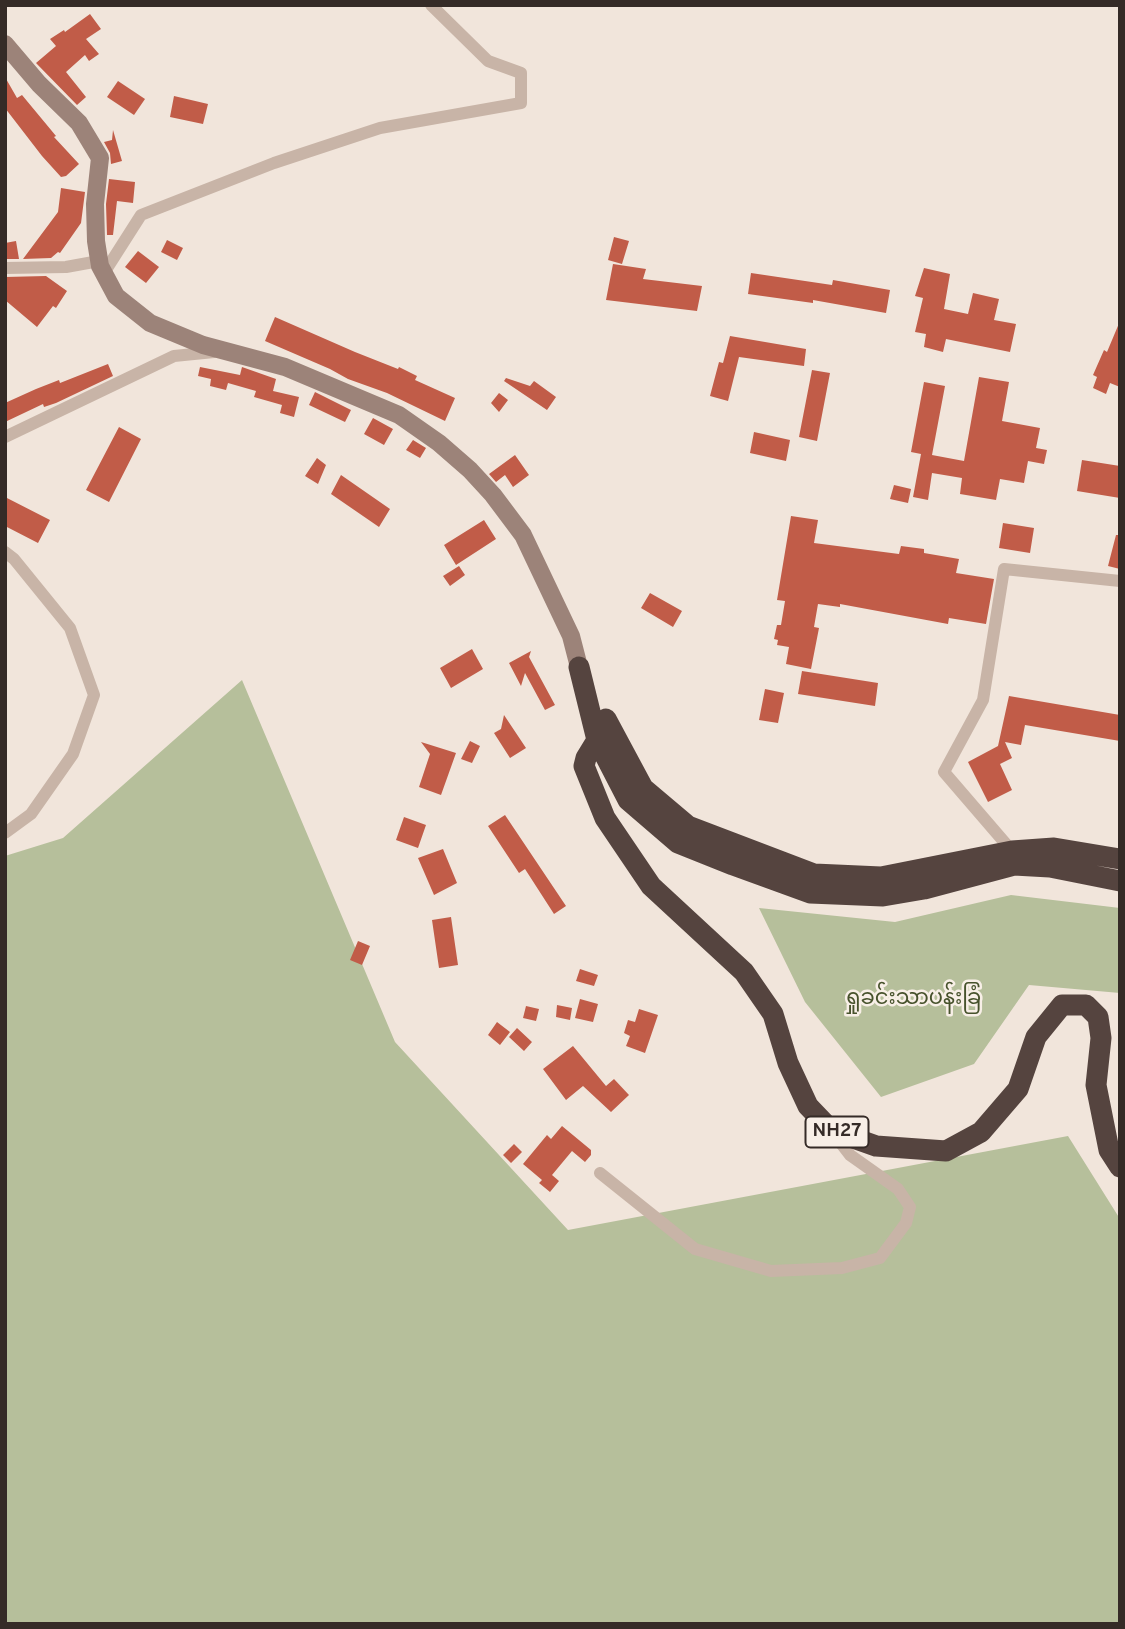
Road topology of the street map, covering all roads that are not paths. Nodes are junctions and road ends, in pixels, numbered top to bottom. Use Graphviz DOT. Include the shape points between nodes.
graph roads {
  1 [pos="431,5"];
  2 [pos="5,44"];
  3 [pos="101,267"];
  4 [pos="5,268"];
  5 [pos="220,351"];
  6 [pos="5,437"];
  7 [pos="5,552"];
  8 [pos="1120,581"];
  9 [pos="579,667"];
  10 [pos="604,735"];
  11 [pos="5,833"];
  12 [pos="1012,851"];
  13 [pos="1052,858"];
  14 [pos="1120,859"];
  15 [pos="1120,881"];
  16 [pos="831,1130"];
  17 [pos="1120,1167"];
  18 [pos="600,1173"];
  1 -- 3 [label="street" via="488,61 521,73 521,103 380,128 274,163 141,215"];
  2 -- 3 [label="main road" via="79,123 100,158 95,204"];
  3 -- 4 [label="street"];
  3 -- 5 [label="main road" via="116,296 150,323"];
  5 -- 6 [label="street" via="174,356"];
  5 -- 9 [label="main road" via="285,367 399,415 463,464 523,535 570,636"];
  7 -- 11 [label="street" via="70,628 94,695 73,754 32,814"];
  8 -- 12 [label="street" via="1004,569 983,700 944,772"];
  9 -- 10 [label="highway"];
  10 -- 12 [label="highway" via="643,788 688,826 814,874 881,877"];
  10 -- 13 [label="highway" via="628,800 678,843 810,893 883,896"];
  10 -- 16 [label="highway, NH27" via="584,766 605,818 651,886 744,972 773,1014 808,1106"];
  12 -- 13 [label="highway"];
  13 -- 14 [label="highway"];
  13 -- 15 [label="highway"];
  16 -- 17 [label="highway, NH27" via="876,1146 946,1152 981,1132 1017,1089 1037,1037 1062,1005 1086,1005 1098,1017 1101,1038 1096,1085 1109,1150"];
  16 -- 18 [label="street" via="850,1154 898,1189 910,1207 906,1223 880,1258 842,1268 771,1271 695,1249"];
}
